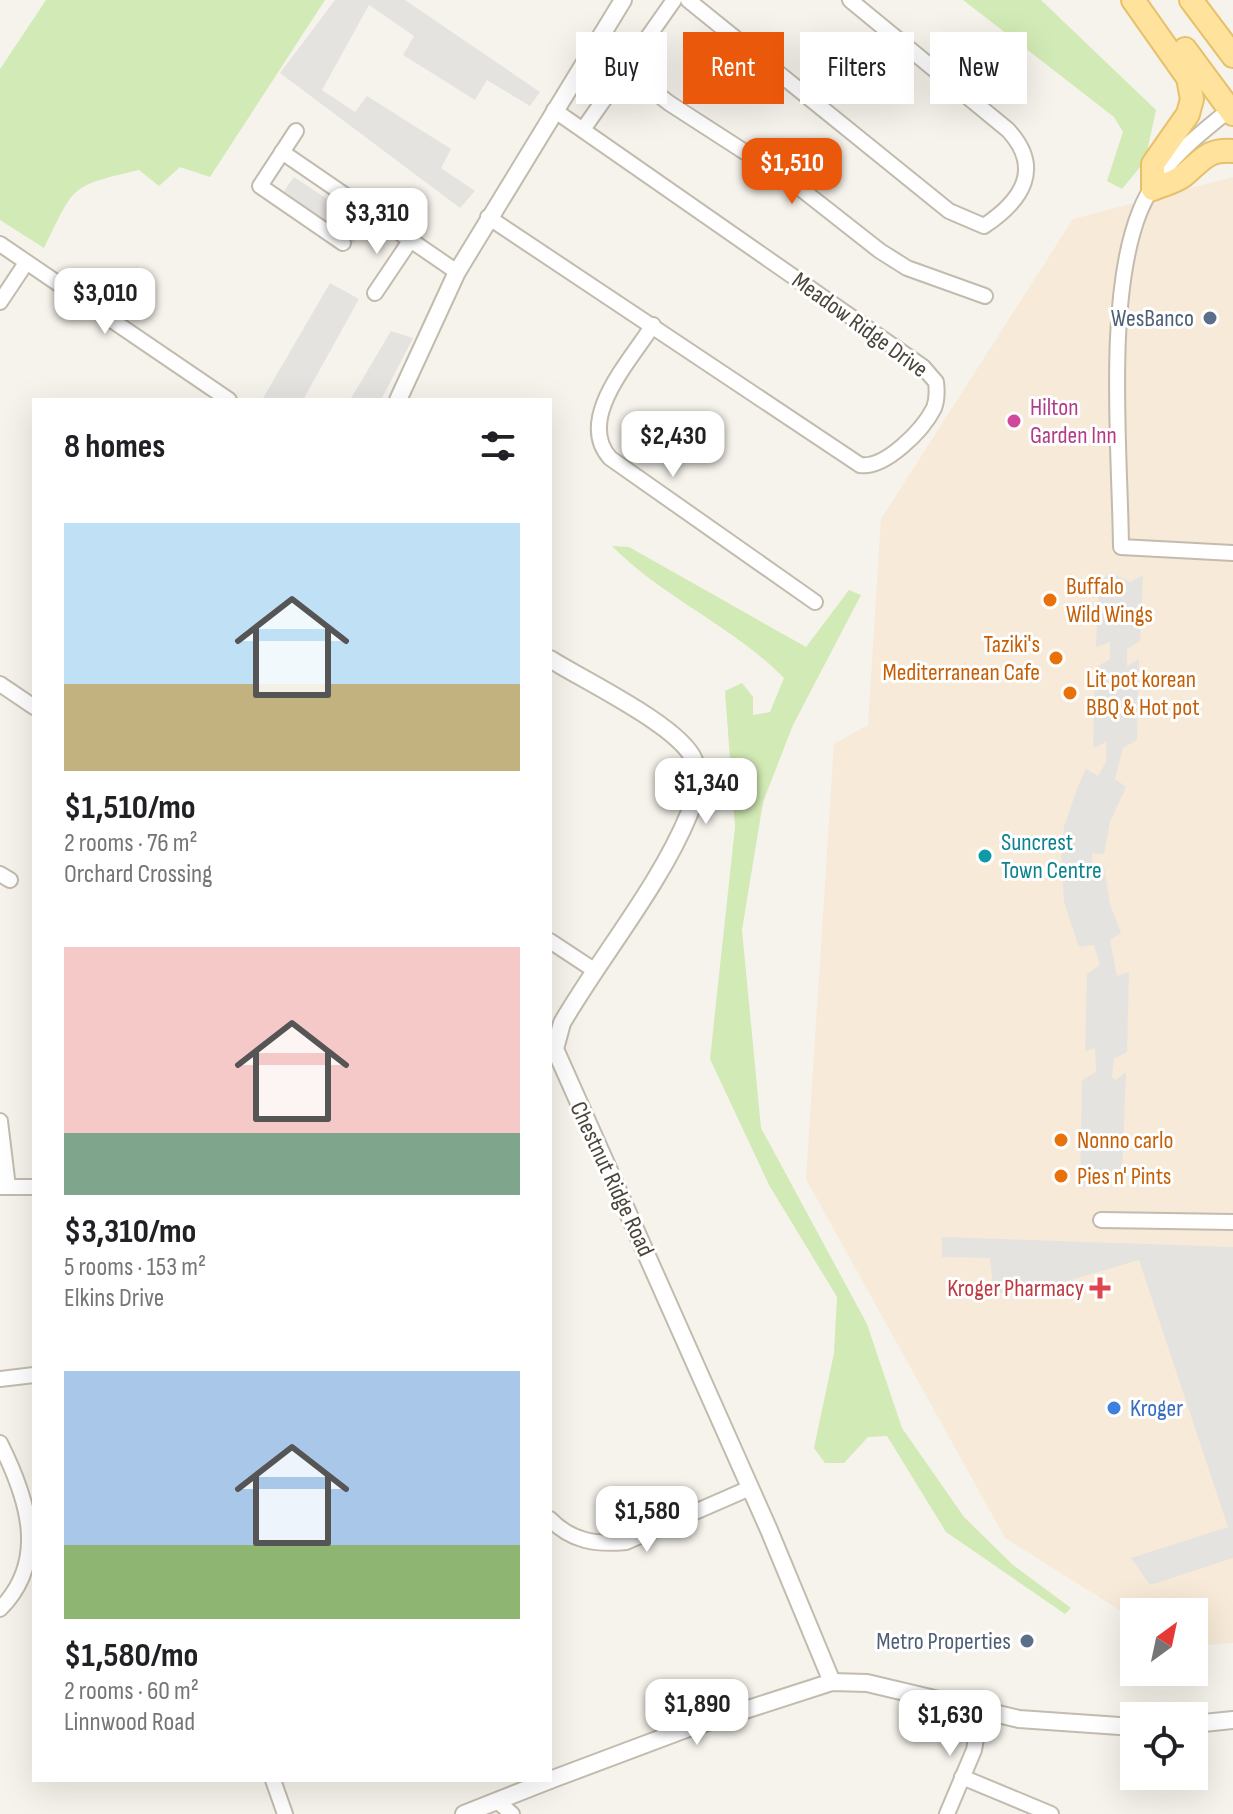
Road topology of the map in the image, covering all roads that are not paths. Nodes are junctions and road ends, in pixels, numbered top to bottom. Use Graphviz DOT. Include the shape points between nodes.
graph roads {
  1 [pos="623,0"];
  2 [pos="674,0"];
  3 [pos="688,0"];
  4 [pos="850,0"];
  5 [pos="1133,0"];
  6 [pos="1149,0"];
  7 [pos="1193,3"];
  8 [pos="1233,28"];
  9 [pos="650,32"];
  10 [pos="1233,56"];
  11 [pos="667,101"];
  12 [pos="600,104"];
  13 [pos="554,110"];
  14 [pos="1232,110"];
  15 [pos="584,128"];
  16 [pos="296,131"];
  17 [pos="1233,151"];
  18 [pos="282,152"];
  19 [pos="1153,189"];
  20 [pos="488,217"];
  21 [pos="410,241"];
  22 [pos="343,243"];
  23 [pos="0,244"];
  24 [pos="26,263"];
  25 [pos="457,272"];
  26 [pos="375,293"];
  27 [pos="985,296"];
  28 [pos="0,302"];
  29 [pos="653,325"];
  30 [pos="226,398"];
  31 [pos="399,398"];
  32 [pos="1233,553"];
  33 [pos="815,602"];
  34 [pos="552,660"];
  35 [pos="0,684"];
  36 [pos="32,706"];
  37 [pos="552,942"];
  38 [pos="594,970"];
  39 [pos="552,1048"];
  40 [pos="0,1121"];
  41 [pos="4,1187"];
  42 [pos="32,1187"];
  43 [pos="1101,1220"];
  44 [pos="1233,1222"];
  45 [pos="32,1375"];
  46 [pos="0,1379"];
  47 [pos="0,1443"];
  48 [pos="750,1488"];
  49 [pos="552,1520"];
  50 [pos="0,1609"];
  51 [pos="832,1682"];
  52 [pos="981,1711"];
  53 [pos="1233,1720"];
  54 [pos="1208,1723"];
  55 [pos="1120,1726"];
  56 [pos="962,1777"];
  57 [pos="552,1779"];
  58 [pos="274,1782"];
  59 [pos="545,1782"];
  60 [pos="497,1801"];
  61 [pos="285,1814"];
  62 [pos="464,1814"];
  63 [pos="512,1814"];
  64 [pos="947,1814"];
  65 [pos="1051,1814"];
  1 -- 13 [label="street"];
  2 -- 9 [label="street"];
  3 -- 4 [label="street" via="949,211 984,226 1010,203 1028,173 1024,148"];
  5 -- 19 [label="main road" via="1188,78 1192,99 1188,114 1153,164"];
  6 -- 14 [label="main road"];
  7 -- 8 [label="main road"];
  7 -- 10 [label="main road"];
  11 -- 27 [label="street" via="796,185 893,260"];
  12 -- 15 [label="street"];
  13 -- 15 [label="street, Meadow Ridge Drive"];
  13 -- 20 [label="street"];
  14 -- 19 [label="street" via="1180,150"];
  15 -- 29 [label="street, Meadow Ridge Drive" via="923,367 936,382 934,408 886,460 872,467 860,465"];
  16 -- 18 [label="street"];
  17 -- 19 [label="main road" via="1204,155 1181,178"];
  18 -- 21 [label="street"];
  18 -- 22 [label="street" via="260,186"];
  19 -- 32 [label="street" via="1140,211 1123,276 1121,547"];
  20 -- 25 [label="street"];
  20 -- 29 [label="street, Meadow Ridge Drive"];
  21 -- 25 [label="street"];
  21 -- 26 [label="street"];
  23 -- 24 [label="street"];
  24 -- 28 [label="street"];
  24 -- 30 [label="street"];
  25 -- 31 [label="street"];
  29 -- 33 [label="street" via="605,402 596,433 599,447"];
  34 -- 38 [label="street, Chestnut Ridge Road" via="656,723 694,760 690,812"];
  35 -- 36 [label="street"];
  37 -- 38 [label="street"];
  38 -- 39 [label="street, Chestnut Ridge Road"];
  39 -- 48 [label="street, Chestnut Ridge Road"];
  40 -- 41 [label="street"];
  41 -- 42 [label="street"];
  43 -- 44 [label="street"];
  45 -- 46 [label="street"];
  47 -- 50 [label="street" via="25,1504 29,1539 27,1571"];
  48 -- 49 [label="street" via="626,1542 579,1539"];
  48 -- 51 [label="street, Chestnut Ridge Road"];
  51 -- 52 [label="street" via="867,1683"];
  51 -- 57 [label="street"];
  52 -- 55 [label="street"];
  52 -- 56 [label="street" via="974,1750"];
  53 -- 54 [label="street"];
  56 -- 64 [label="street"];
  56 -- 65 [label="street"];
  58 -- 61 [label="street"];
  59 -- 60 [label="street"];
  60 -- 62 [label="street"];
  60 -- 63 [label="street"];
}
